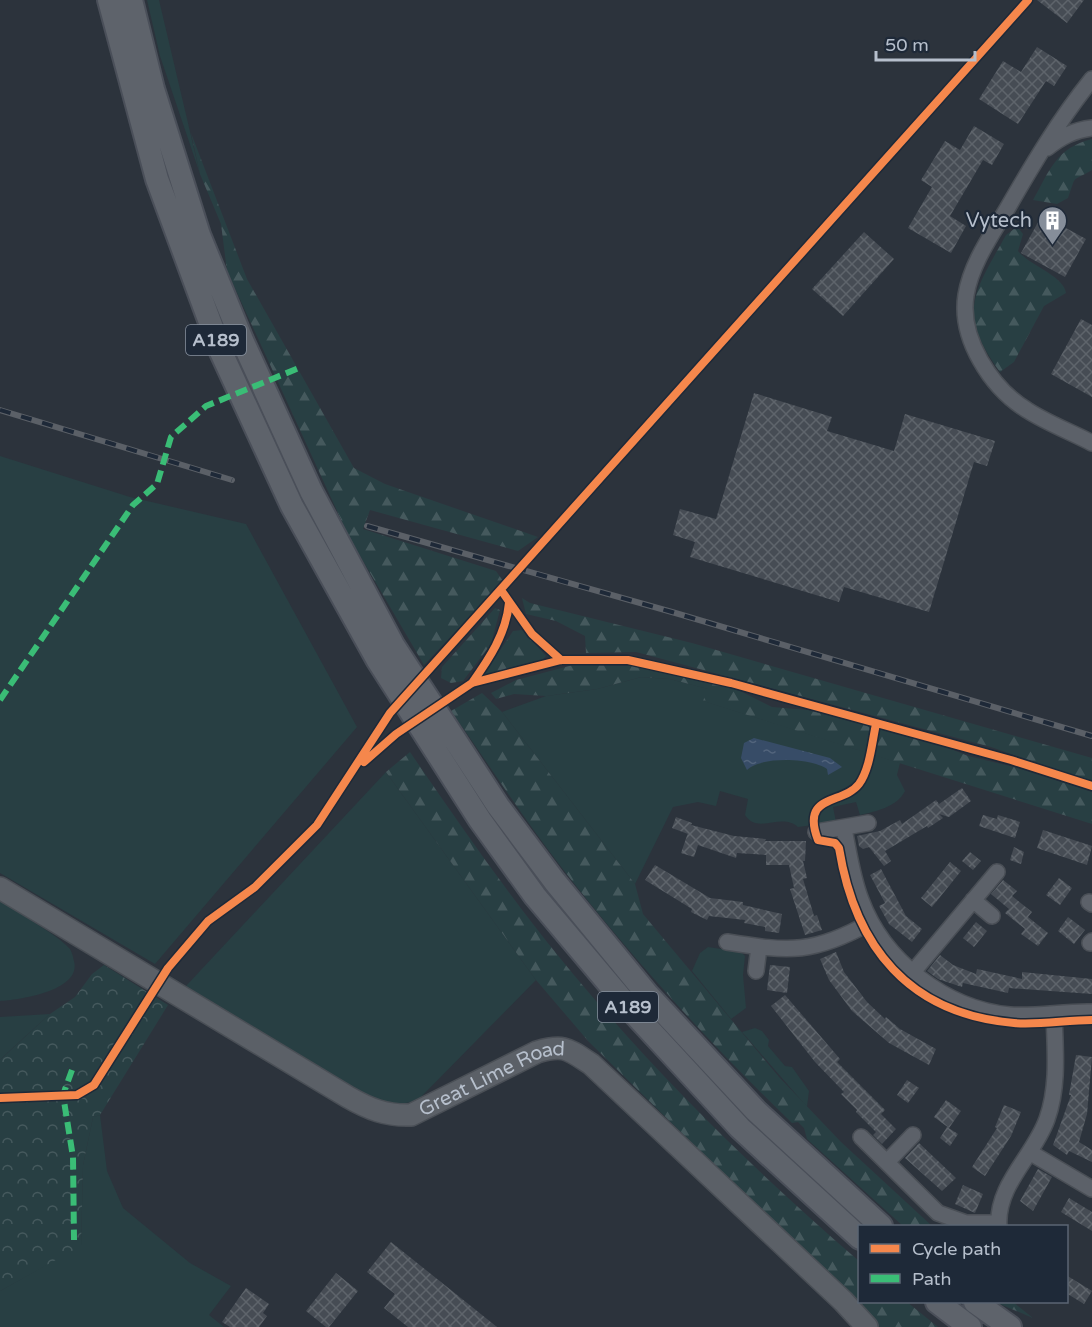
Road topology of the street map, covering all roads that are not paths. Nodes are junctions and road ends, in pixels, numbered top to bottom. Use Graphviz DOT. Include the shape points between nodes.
graph roads {
  1 [pos="109,0"];
  2 [pos="131,0"];
  3 [pos="1092,80"];
  4 [pos="1092,128"];
  5 [pos="1037,156"];
  6 [pos="1092,443"];
  7 [pos="385,652"];
  8 [pos="868,823"];
  9 [pos="844,829"];
  10 [pos="816,832"];
  11 [pos="996,872"];
  12 [pos="0,888"];
  13 [pos="973,900"];
  14 [pos="992,916"];
  15 [pos="872,922"];
  16 [pos="727,942"];
  17 [pos="759,947"];
  18 [pos="756,971"];
  19 [pos="913,972"];
  20 [pos="1092,1012"];
  21 [pos="1054,1014"];
  22 [pos="913,1134"];
  23 [pos="861,1137"];
  24 [pos="1031,1153"];
  25 [pos="886,1162"];
  26 [pos="1092,1189"];
  27 [pos="879,1225"];
  28 [pos="998,1225"];
  29 [pos="858,1236"];
  30 [pos="938,1303"];
  31 [pos="976,1303"];
  32 [pos="867,1327"];
  33 [pos="970,1327"];
  34 [pos="1010,1327"];
  1 -- 7 [label="main road, A189" via="157,179 221,352 292,506"];
  2 -- 7 [label="main road, A189" via="153,89 199,235 242,340"];
  3 -- 5 [label="street"];
  4 -- 5 [label="street" via="1079,129 1058,139"];
  5 -- 6 [label="street" via="980,256 966,294 968,335 1008,395 1026,410"];
  7 -- 27 [label="main road, A189" via="452,735 498,806 555,882 647,994 756,1111"];
  7 -- 29 [label="main road, A189" via="431,746 535,896 631,1010 740,1128"];
  8 -- 9 [label="street"];
  9 -- 10 [label="street"];
  9 -- 15 [label="street" via="854,879"];
  11 -- 13 [label="street"];
  12 -- 32 [label="main road, Great Lime Road" via="355,1101 392,1116 411,1115 537,1052 557,1046 575,1053"];
  13 -- 14 [label="street"];
  13 -- 19 [label="street"];
  15 -- 17 [label="street" via="821,946 786,950"];
  15 -- 19 [label="street" via="887,946"];
  16 -- 17 [label="street"];
  17 -- 18 [label="street"];
  19 -- 21 [label="street" via="947,995 976,1007 1008,1015"];
  20 -- 21 [label="street"];
  21 -- 24 [label="street" via="1054,1085 1047,1118"];
  22 -- 25 [label="street"];
  23 -- 25 [label="street"];
  24 -- 26 [label="street"];
  24 -- 28 [label="street" via="1006,1190"];
  25 -- 28 [label="street" via="944,1217"];
  30 -- 33 [label="main road"];
  31 -- 34 [label="main road"];
}
